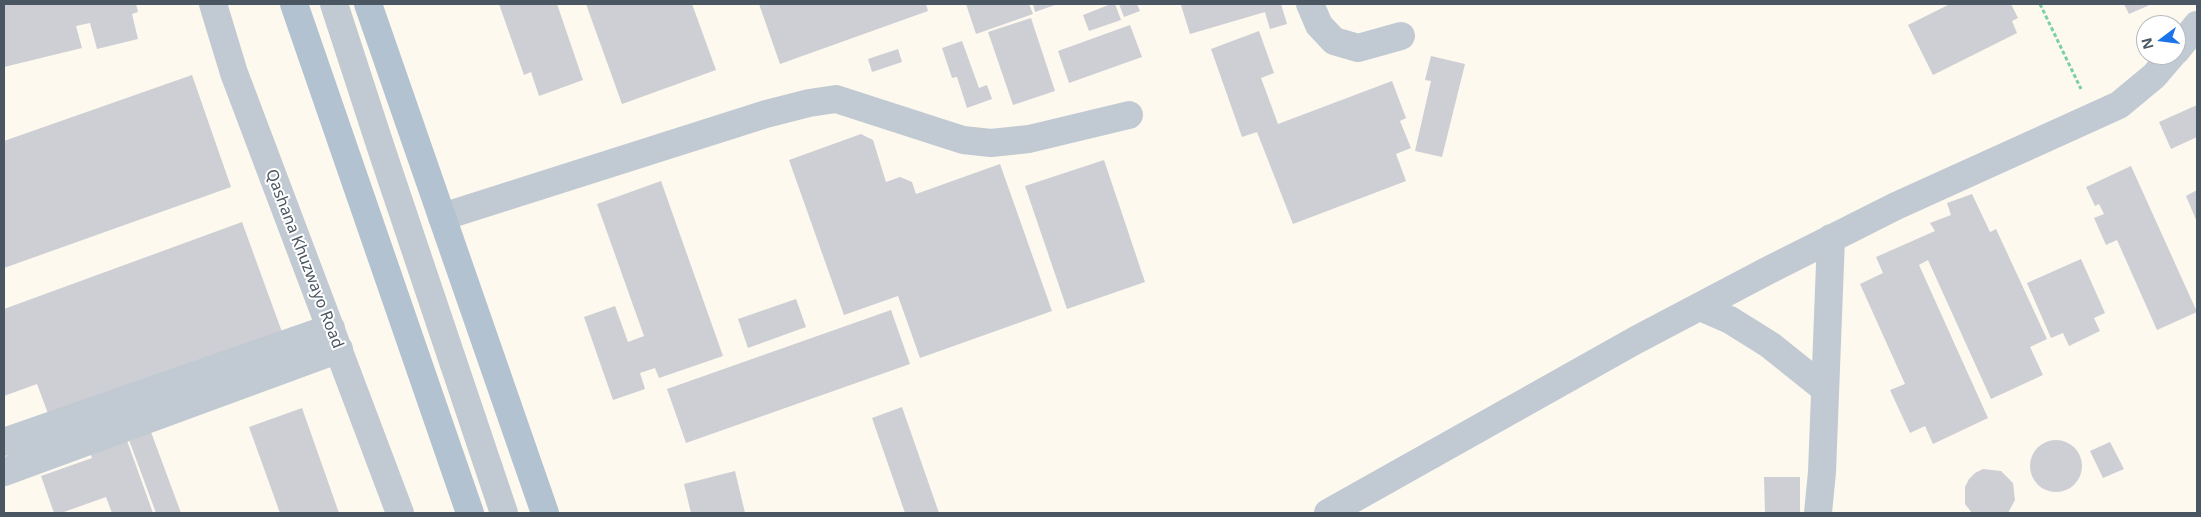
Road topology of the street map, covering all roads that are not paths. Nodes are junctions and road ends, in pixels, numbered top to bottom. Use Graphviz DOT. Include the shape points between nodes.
graph roads {
  1 [pos="213,4"];
  2 [pos="294,4"];
  3 [pos="334,4"];
  4 [pos="368,4"];
  5 [pos="1310,4"];
  6 [pos="2197,25"];
  7 [pos="1401,36"];
  8 [pos="2186,39"];
  9 [pos="2163,65"];
  10 [pos="1130,115"];
  11 [pos="442,217"];
  12 [pos="1831,238"];
  13 [pos="1700,306"];
  14 [pos="335,339"];
  15 [pos="1825,389"];
  16 [pos="4,442"];
  17 [pos="4,472"];
  18 [pos="400,513"];
  19 [pos="470,513"];
  20 [pos="504,513"];
  21 [pos="545,513"];
  22 [pos="1328,513"];
  23 [pos="1818,513"];
  1 -- 14 [label="lane, Qashana Khuzwayo Road" via="234,73"];
  2 -- 19 [label="main road"];
  3 -- 20 [label="lane"];
  4 -- 11 [label="main road"];
  5 -- 7 [label="lane" via="1319,25 1334,41 1358,48"];
  6 -- 8 [label="lane"];
  9 -- 12 [label="lane" via="2119,105"];
  10 -- 11 [label="lane" via="1029,139 991,143 963,140 836,99 809,103"];
  11 -- 21 [label="main road"];
  12 -- 13 [label="lane"];
  12 -- 15 [label="lane"];
  13 -- 15 [label="lane" via="1770,345"];
  13 -- 22 [label="lane"];
  14 -- 16 [label="lane"];
  14 -- 17 [label="lane"];
  14 -- 18 [label="lane, Qashana Khuzwayo Road"];
  15 -- 23 [label="lane"];
}
